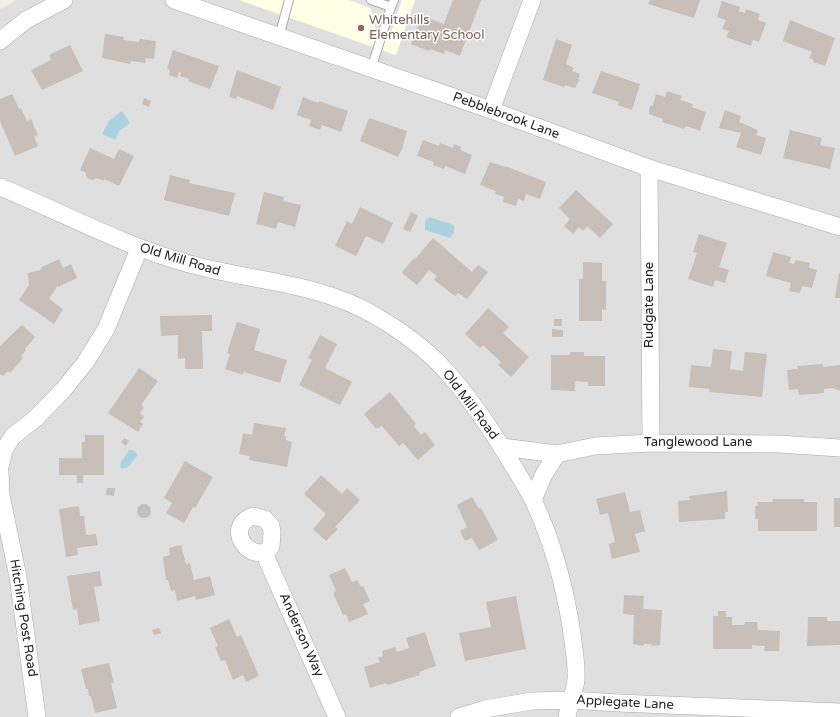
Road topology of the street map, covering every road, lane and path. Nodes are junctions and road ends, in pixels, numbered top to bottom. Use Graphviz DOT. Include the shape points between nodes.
graph roads {
  1 [pos="64,0"];
  2 [pos="177,0"];
  3 [pos="290,0"];
  4 [pos="371,0"];
  5 [pos="532,0"];
  6 [pos="393,3"];
  7 [pos="279,37"];
  8 [pos="0,41"];
  9 [pos="371,69"];
  10 [pos="491,110"];
  11 [pos="649,168"];
  12 [pos="0,187"];
  13 [pos="840,227"];
  14 [pos="140,249"];
  15 [pos="651,442"];
  16 [pos="502,447"];
  17 [pos="840,448"];
  18 [pos="556,454"];
  19 [pos="0,467"];
  20 [pos="0,472"];
  21 [pos="533,500"];
  22 [pos="5,541"];
  23 [pos="264,553"];
  24 [pos="570,700"];
  25 [pos="837,714"];
  26 [pos="37,717"];
  27 [pos="337,717"];
  28 [pos="459,717"];
  29 [pos="567,717"];
  1 -- 8 [label="street" via="26,20"];
  2 -- 7 [label="street, Pebblebrook Lane"];
  3 -- 7 [label="lane"];
  4 -- 6 [label="lane"];
  5 -- 10 [label="street"];
  6 -- 9 [label="lane"];
  7 -- 9 [label="street, Pebblebrook Lane"];
  9 -- 10 [label="street, Pebblebrook Lane"];
  10 -- 11 [label="street, Pebblebrook Lane"];
  11 -- 13 [label="street, Pebblebrook Lane"];
  11 -- 15 [label="street, Rudgate Lane"];
  12 -- 14 [label="street, Old Mill Road"];
  14 -- 16 [label="street, Old Mill Road" via="226,274 307,289 345,300 374,315 406,336 446,371"];
  14 -- 19 [label="street" via="106,329 85,363 47,407 13,436 4,450"];
  15 -- 17 [label="street, Tanglewood Lane" via="779,444"];
  15 -- 18 [label="street, Tanglewood Lane" via="596,446"];
  16 -- 18 [label="street, Tanglewood Lane"];
  16 -- 21 [label="street, Old Mill Road"];
  18 -- 21 [label="street"];
  20 -- 22 [label="street, Hitching Post Road"];
  21 -- 24 [label="street, Old Mill Road" via="554,552 568,607 576,680"];
  22 -- 26 [label="street, Hitching Post Road" via="18,577"];
  23 -- 27 [label="street, Anderson Way"];
  24 -- 25 [label="street, Applegate Lane"];
  24 -- 28 [label="street, Applegate Lane" via="532,701 485,709"];
  24 -- 29 [label="street, Old Mill Road"];
}
